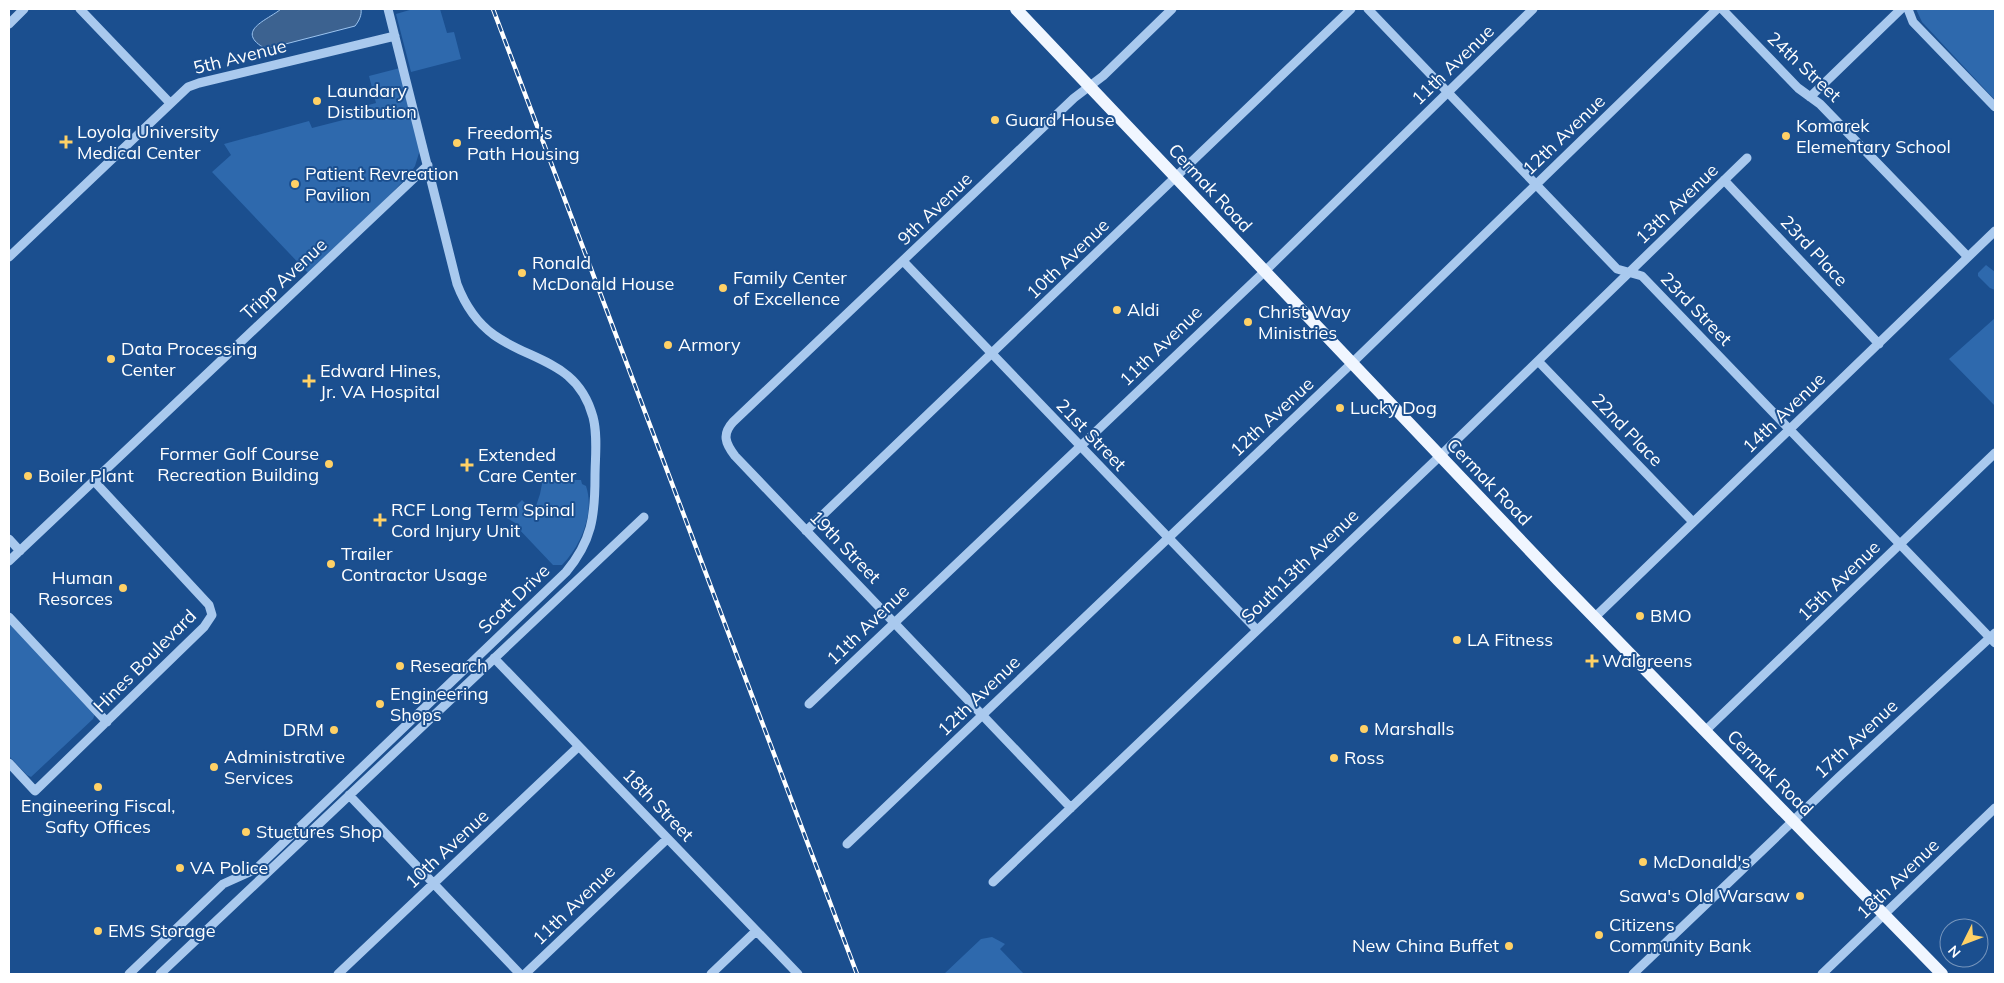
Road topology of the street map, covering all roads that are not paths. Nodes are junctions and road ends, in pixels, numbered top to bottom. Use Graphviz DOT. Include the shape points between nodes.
graph roads {
  1 [pos="24,9"];
  2 [pos="80,9"];
  3 [pos="388,9"];
  4 [pos="1016,9"];
  5 [pos="1172,9"];
  6 [pos="1351,9"];
  7 [pos="1368,9"];
  8 [pos="1534,9"];
  9 [pos="1717,9"];
  10 [pos="1722,9"];
  11 [pos="1901,9"];
  12 [pos="1908,9"];
  13 [pos="9,24"];
  14 [pos="395,36"];
  15 [pos="1089,86"];
  16 [pos="1447,93"];
  17 [pos="1810,97"];
  18 [pos="170,103"];
  19 [pos="1995,107"];
  20 [pos="1748,158"];
  21 [pos="428,165"];
  22 [pos="1176,178"];
  23 [pos="1724,180"];
  24 [pos="1537,184"];
  25 [pos="1995,231"];
  26 [pos="9,256"];
  27 [pos="1968,257"];
  28 [pos="903,262"];
  29 [pos="1264,272"];
  30 [pos="1629,273"];
  31 [pos="1879,344"];
  32 [pos="991,354"];
  33 [pos="1538,361"];
  34 [pos="1352,363"];
  35 [pos="1789,429"];
  36 [pos="725,437"];
  37 [pos="1080,446"];
  38 [pos="1995,453"];
  39 [pos="1440,456"];
  40 [pos="94,481"];
  41 [pos="644,517"];
  42 [pos="1693,522"];
  43 [pos="806,531"];
  44 [pos="1168,538"];
  45 [pos="9,539"];
  46 [pos="1900,545"];
  47 [pos="20,551"];
  48 [pos="9,561"];
  49 [pos="9,617"];
  50 [pos="1594,618"];
  51 [pos="894,622"];
  52 [pos="1257,630"];
  53 [pos="1994,638"];
  54 [pos="494,658"];
  55 [pos="809,704"];
  56 [pos="982,716"];
  57 [pos="107,722"];
  58 [pos="1705,731"];
  59 [pos="578,747"];
  60 [pos="9,763"];
  61 [pos="348,795"];
  62 [pos="1071,808"];
  63 [pos="1995,808"];
  64 [pos="1793,821"];
  65 [pos="667,839"];
  66 [pos="847,844"];
  67 [pos="993,882"];
  68 [pos="434,884"];
  69 [pos="1884,914"];
  70 [pos="756,931"];
  71 [pos="163,973"];
  72 [pos="129,974"];
  73 [pos="338,974"];
  74 [pos="520,974"];
  75 [pos="525,974"];
  76 [pos="710,974"];
  77 [pos="798,974"];
  78 [pos="1633,974"];
  79 [pos="1822,974"];
  80 [pos="1942,974"];
  1 -- 13 [label="street"];
  2 -- 18 [label="street"];
  3 -- 14 [label="street, Scott Drive"];
  4 -- 15 [label="main road, Cermak Road"];
  5 -- 15 [label="street, 9th Avenue"];
  6 -- 22 [label="street, 10th Avenue"];
  7 -- 16 [label="street, 23rd Street"];
  8 -- 16 [label="street, 11th Avenue"];
  9 -- 24 [label="street, 12th Avenue"];
  10 -- 17 [label="street, 24th Street"];
  11 -- 17 [label="street"];
  12 -- 19 [label="street" via="1913,22"];
  14 -- 18 [label="street, 5th Avenue" via="199,83 188,87"];
  14 -- 21 [label="street, Scott Drive"];
  15 -- 22 [label="main road, Cermak Road"];
  15 -- 28 [label="street, 9th Avenue"];
  16 -- 24 [label="street, 23rd Street"];
  16 -- 29 [label="street, 11th Avenue"];
  17 -- 27 [label="street, 24th Street"];
  18 -- 26 [label="street, 5th Avenue"];
  20 -- 23 [label="street, 13th Avenue"];
  21 -- 40 [label="street, Tripp Avenue"];
  21 -- 72 [label="street, Scott Drive" via="457,284 466,306 494,335 564,372 588,405 595,436 595,503 591,530 584,547 562,576 256,869 223,884"];
  22 -- 29 [label="main road, Cermak Road"];
  22 -- 32 [label="street, 10th Avenue"];
  23 -- 30 [label="street, 13th Avenue"];
  23 -- 31 [label="street, 23rd Place"];
  24 -- 30 [label="street, 23rd Street" via="1617,269"];
  24 -- 34 [label="street, 12th Avenue"];
  25 -- 27 [label="street, 14th Avenue"];
  27 -- 31 [label="street, 14th Avenue"];
  28 -- 32 [label="street, 21st Street"];
  28 -- 36 [label="street, 9th Avenue" via="733,422"];
  29 -- 34 [label="main road, Cermak Road"];
  29 -- 37 [label="street, 11th Avenue"];
  30 -- 33 [label="street, South13th Avenue"];
  30 -- 35 [label="street, 23rd Street" via="1642,276"];
  31 -- 35 [label="street, 14th Avenue"];
  32 -- 37 [label="street, 21st Street"];
  32 -- 43 [label="street, 10th Avenue"];
  33 -- 39 [label="street, South13th Avenue"];
  33 -- 42 [label="street, 22nd Place"];
  34 -- 39 [label="main road, Cermak Road"];
  34 -- 44 [label="street, 12th Avenue"];
  35 -- 42 [label="street, 14th Avenue"];
  35 -- 46 [label="street, 23rd Street"];
  36 -- 43 [label="street, 19th Street" via="735,456"];
  37 -- 44 [label="street, 21st Street"];
  37 -- 51 [label="street, 11th Avenue"];
  38 -- 46 [label="street, 15th Avenue"];
  39 -- 50 [label="main road, Cermak Road"];
  39 -- 52 [label="street, South13th Avenue"];
  40 -- 47 [label="street, Tripp Avenue"];
  40 -- 57 [label="street, Hines Boulevard" via="209,605 212,615 204,627"];
  41 -- 54 [label="street"];
  42 -- 50 [label="street, 14th Avenue"];
  43 -- 51 [label="street, 19th Street"];
  44 -- 52 [label="street, 21st Street"];
  44 -- 56 [label="street, 12th Avenue"];
  45 -- 47 [label="street"];
  46 -- 53 [label="street, 23rd Street"];
  46 -- 58 [label="street, 15th Avenue"];
  47 -- 48 [label="street, Tripp Avenue"];
  49 -- 57 [label="street"];
  50 -- 58 [label="main road, Cermak Road"];
  51 -- 55 [label="street, 11th Avenue"];
  51 -- 56 [label="street, 19th Street"];
  52 -- 62 [label="street, South13th Avenue"];
  53 -- 64 [label="street, 17th Avenue"];
  54 -- 59 [label="street, 18th Street"];
  54 -- 61 [label="street"];
  56 -- 62 [label="street, 19th Street"];
  56 -- 66 [label="street, 12th Avenue"];
  57 -- 60 [label="street, Hines Boulevard" via="35,791"];
  58 -- 64 [label="main road, Cermak Road"];
  59 -- 65 [label="street, 18th Street"];
  59 -- 68 [label="street, 10th Avenue"];
  61 -- 68 [label="street"];
  61 -- 71 [label="street"];
  62 -- 67 [label="street, South13th Avenue"];
  63 -- 69 [label="street, 18th Avenue"];
  64 -- 69 [label="main road, Cermak Road"];
  64 -- 78 [label="street, 17th Avenue"];
  65 -- 70 [label="street, 18th Street"];
  65 -- 75 [label="street, 11th Avenue"];
  68 -- 73 [label="street, 10th Avenue"];
  68 -- 74 [label="street"];
  69 -- 79 [label="street, 18th Avenue"];
  69 -- 80 [label="main road, Cermak Road"];
  70 -- 76 [label="street"];
  70 -- 77 [label="street, 18th Street"];
}
